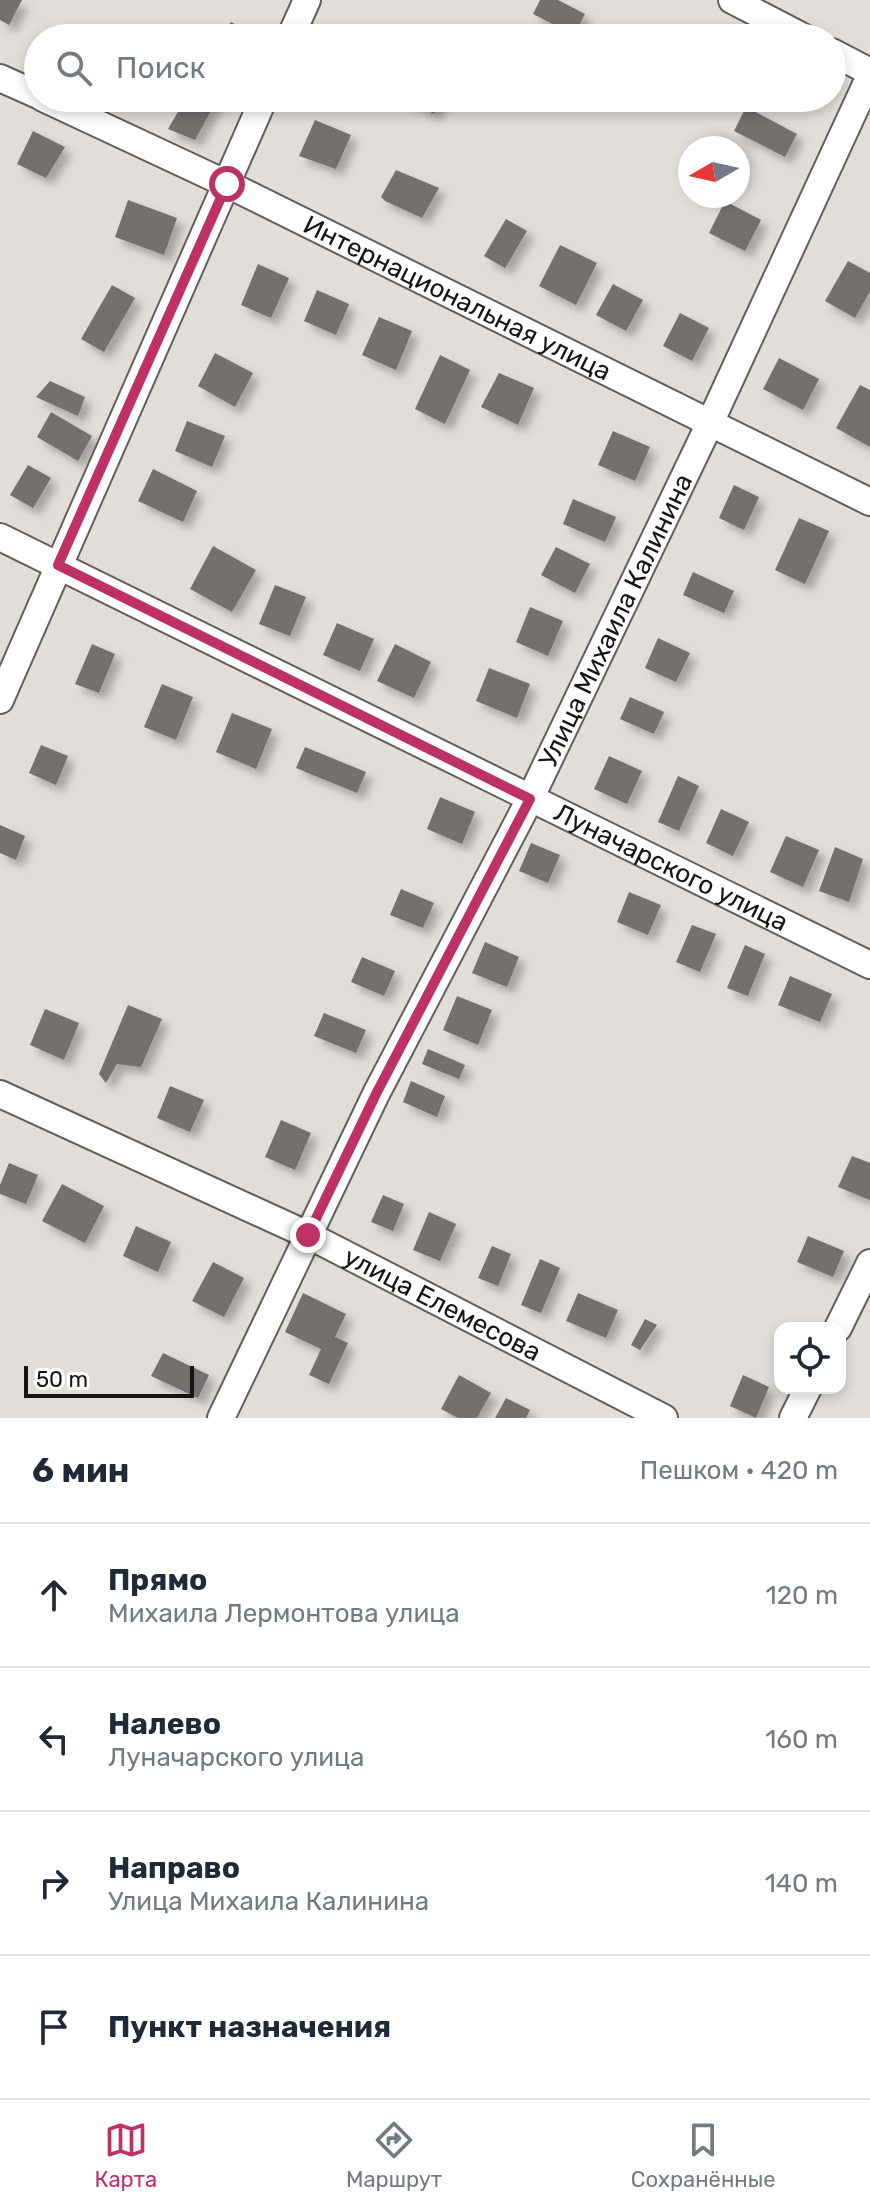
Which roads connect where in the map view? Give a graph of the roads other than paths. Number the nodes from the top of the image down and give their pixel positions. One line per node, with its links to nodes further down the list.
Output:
1 (307, 0): 3 (street)
2 (732, 0): 4 (street)
3 (296, 24)
4 (778, 24)
5 (846, 60): 6 (street)
6 (870, 74): 12 (street, Улица Михаила Калинина)
7 (0, 78): 8 (street, Интернациональная улица)
8 (24, 89)
9 (73, 112): 11 (street, Интернациональная улица)
10 (258, 112): 11 (street)
11 (227, 184): 12 (street, Интернациональная улица); 15 (street)
12 (710, 423): 13 (street, Интернациональная улица); 17 (street, Улица Михаила Калинина)
13 (870, 502)
14 (0, 537): 15 (street, Луначарского улица)
15 (58, 565): 16 (street); 17 (street, Луначарского улица)
16 (0, 700)
17 (530, 799): 18 (street, Луначарского улица); 20 (street, Улица Михаила Калинина)
18 (870, 965)
19 (0, 1094): 20 (street, улица Елемесова)
20 (308, 1235): 24 (street, Улица Михаила Калинина); 25 (street, улица Елемесова)
21 (870, 1263): 22 (street)
22 (841, 1322)
23 (805, 1394): 26 (street)
24 (221, 1418)
25 (664, 1418)
26 (793, 1418)

